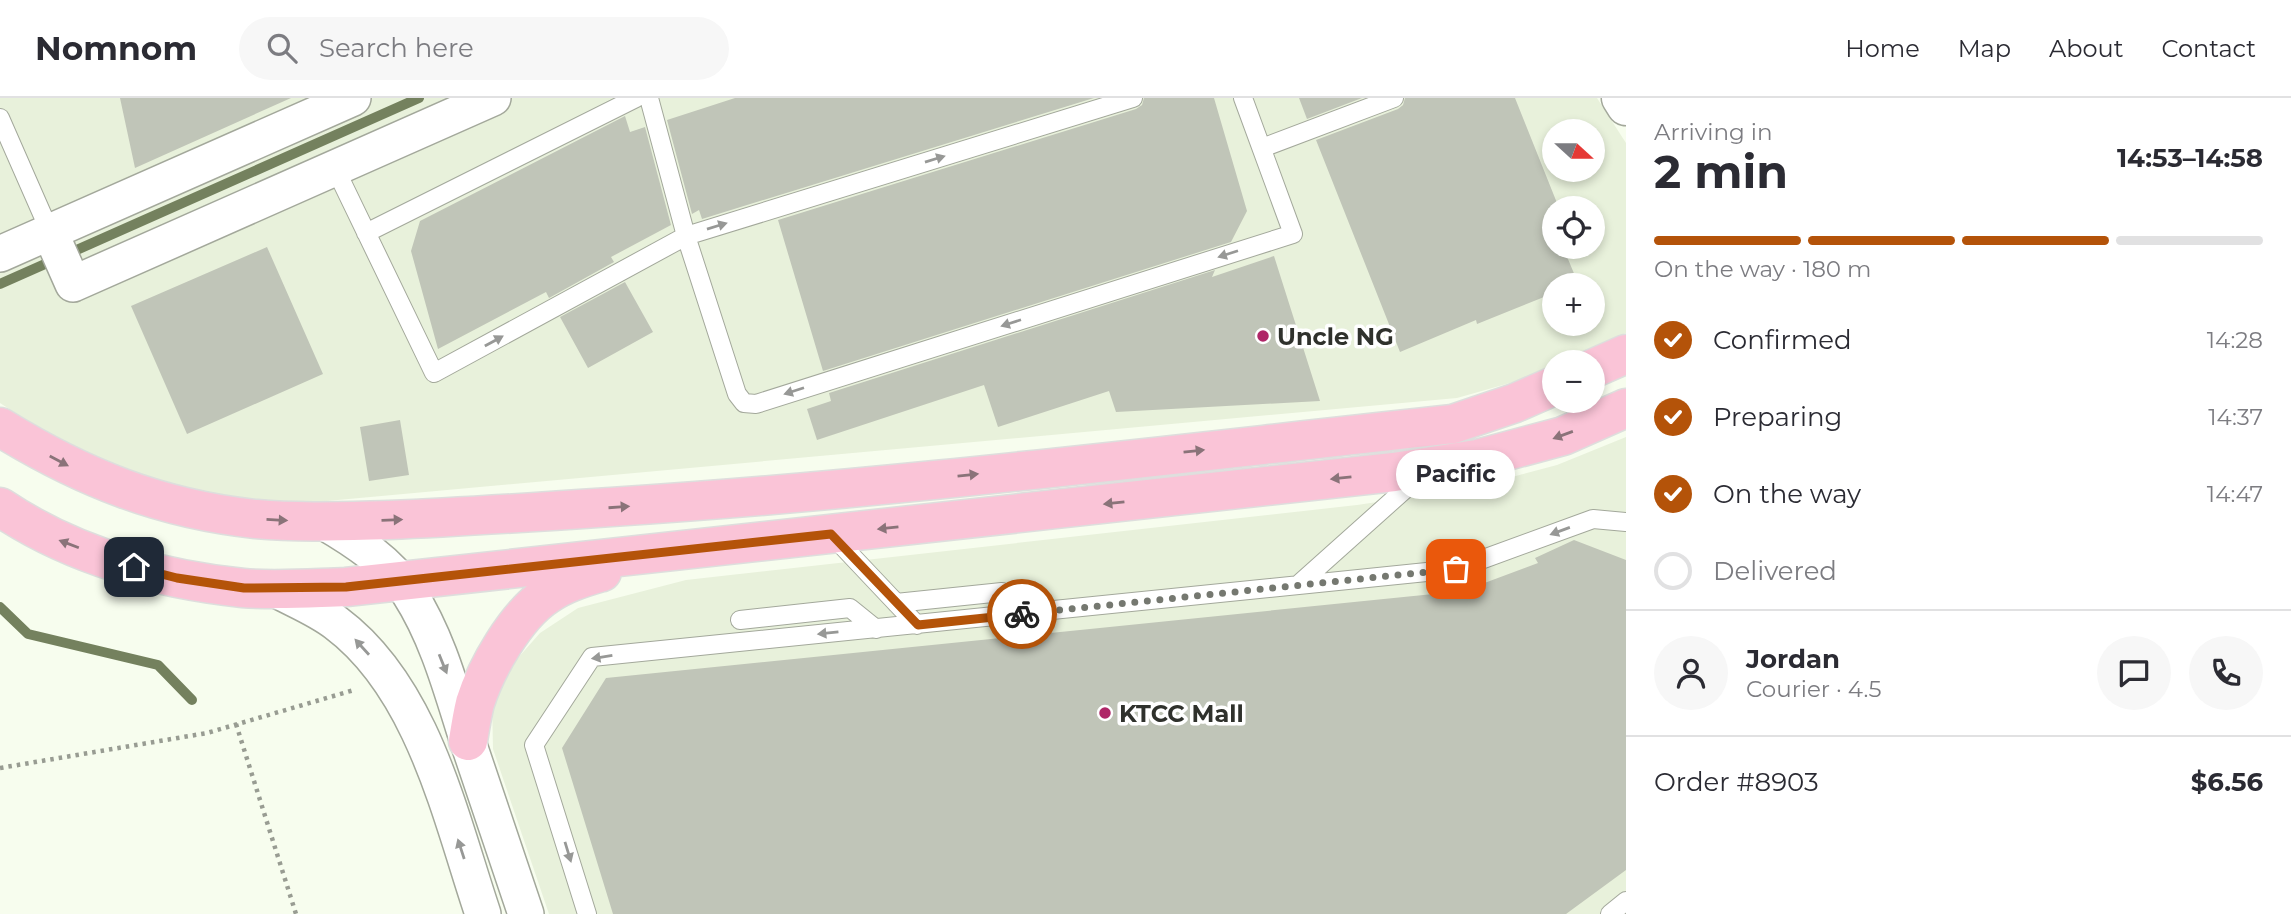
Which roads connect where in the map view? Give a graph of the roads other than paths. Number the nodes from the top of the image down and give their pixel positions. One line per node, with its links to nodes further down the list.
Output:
1 (353, 98): 13 (street)
2 (494, 98): 12 (street)
3 (636, 98): 14 (lane)
4 (649, 98): 15 (lane)
5 (1133, 98): 15 (lane, one-way to 5)
6 (1243, 98): 11 (lane)
7 (1394, 98): 11 (lane)
8 (1621, 98): 9 (street)
9 (1626, 106)
10 (0, 118): 13 (lane)
11 (1262, 148): 15 (lane, one-way to 15)
12 (335, 168): 13 (street); 14 (lane)
13 (50, 232): 16 (street)
14 (366, 233): 15 (lane, one-way to 15)
15 (686, 236)
16 (0, 254)
17 (1626, 354): 18 (main road)
18 (1605, 363)
19 (1542, 391): 24 (main road, one-way to 19)
20 (1626, 408): 22 (main road, one-way to 22)
21 (0, 427): 24 (main road, one-way to 24)
22 (1431, 466): 26 (main road, one-way to 26); 29 (lane)
23 (0, 507): 30 (main road, one-way to 23)
24 (324, 522): 28 (street)
25 (1626, 522): 29 (lane, one-way to 29)
26 (831, 534): 27 (main road); 32 (lane)
27 (664, 552): 28 (main road); 36 (main road)
28 (400, 582): 30 (main road); 36 (street, one-way to 36)
29 (1298, 586): 34 (lane)
30 (275, 589): 38 (street, one-way to 30)
31 (1002, 592): 32 (lane)
32 (896, 603): 34 (lane)
33 (740, 620): 35 (lane)
34 (918, 625): 35 (lane)
35 (876, 629): 40 (lane, one-way to 40)
36 (468, 741): 39 (street)
37 (1626, 901): 41 (lane)
38 (483, 914)
39 (526, 914)
40 (587, 914)
41 (1609, 914)

